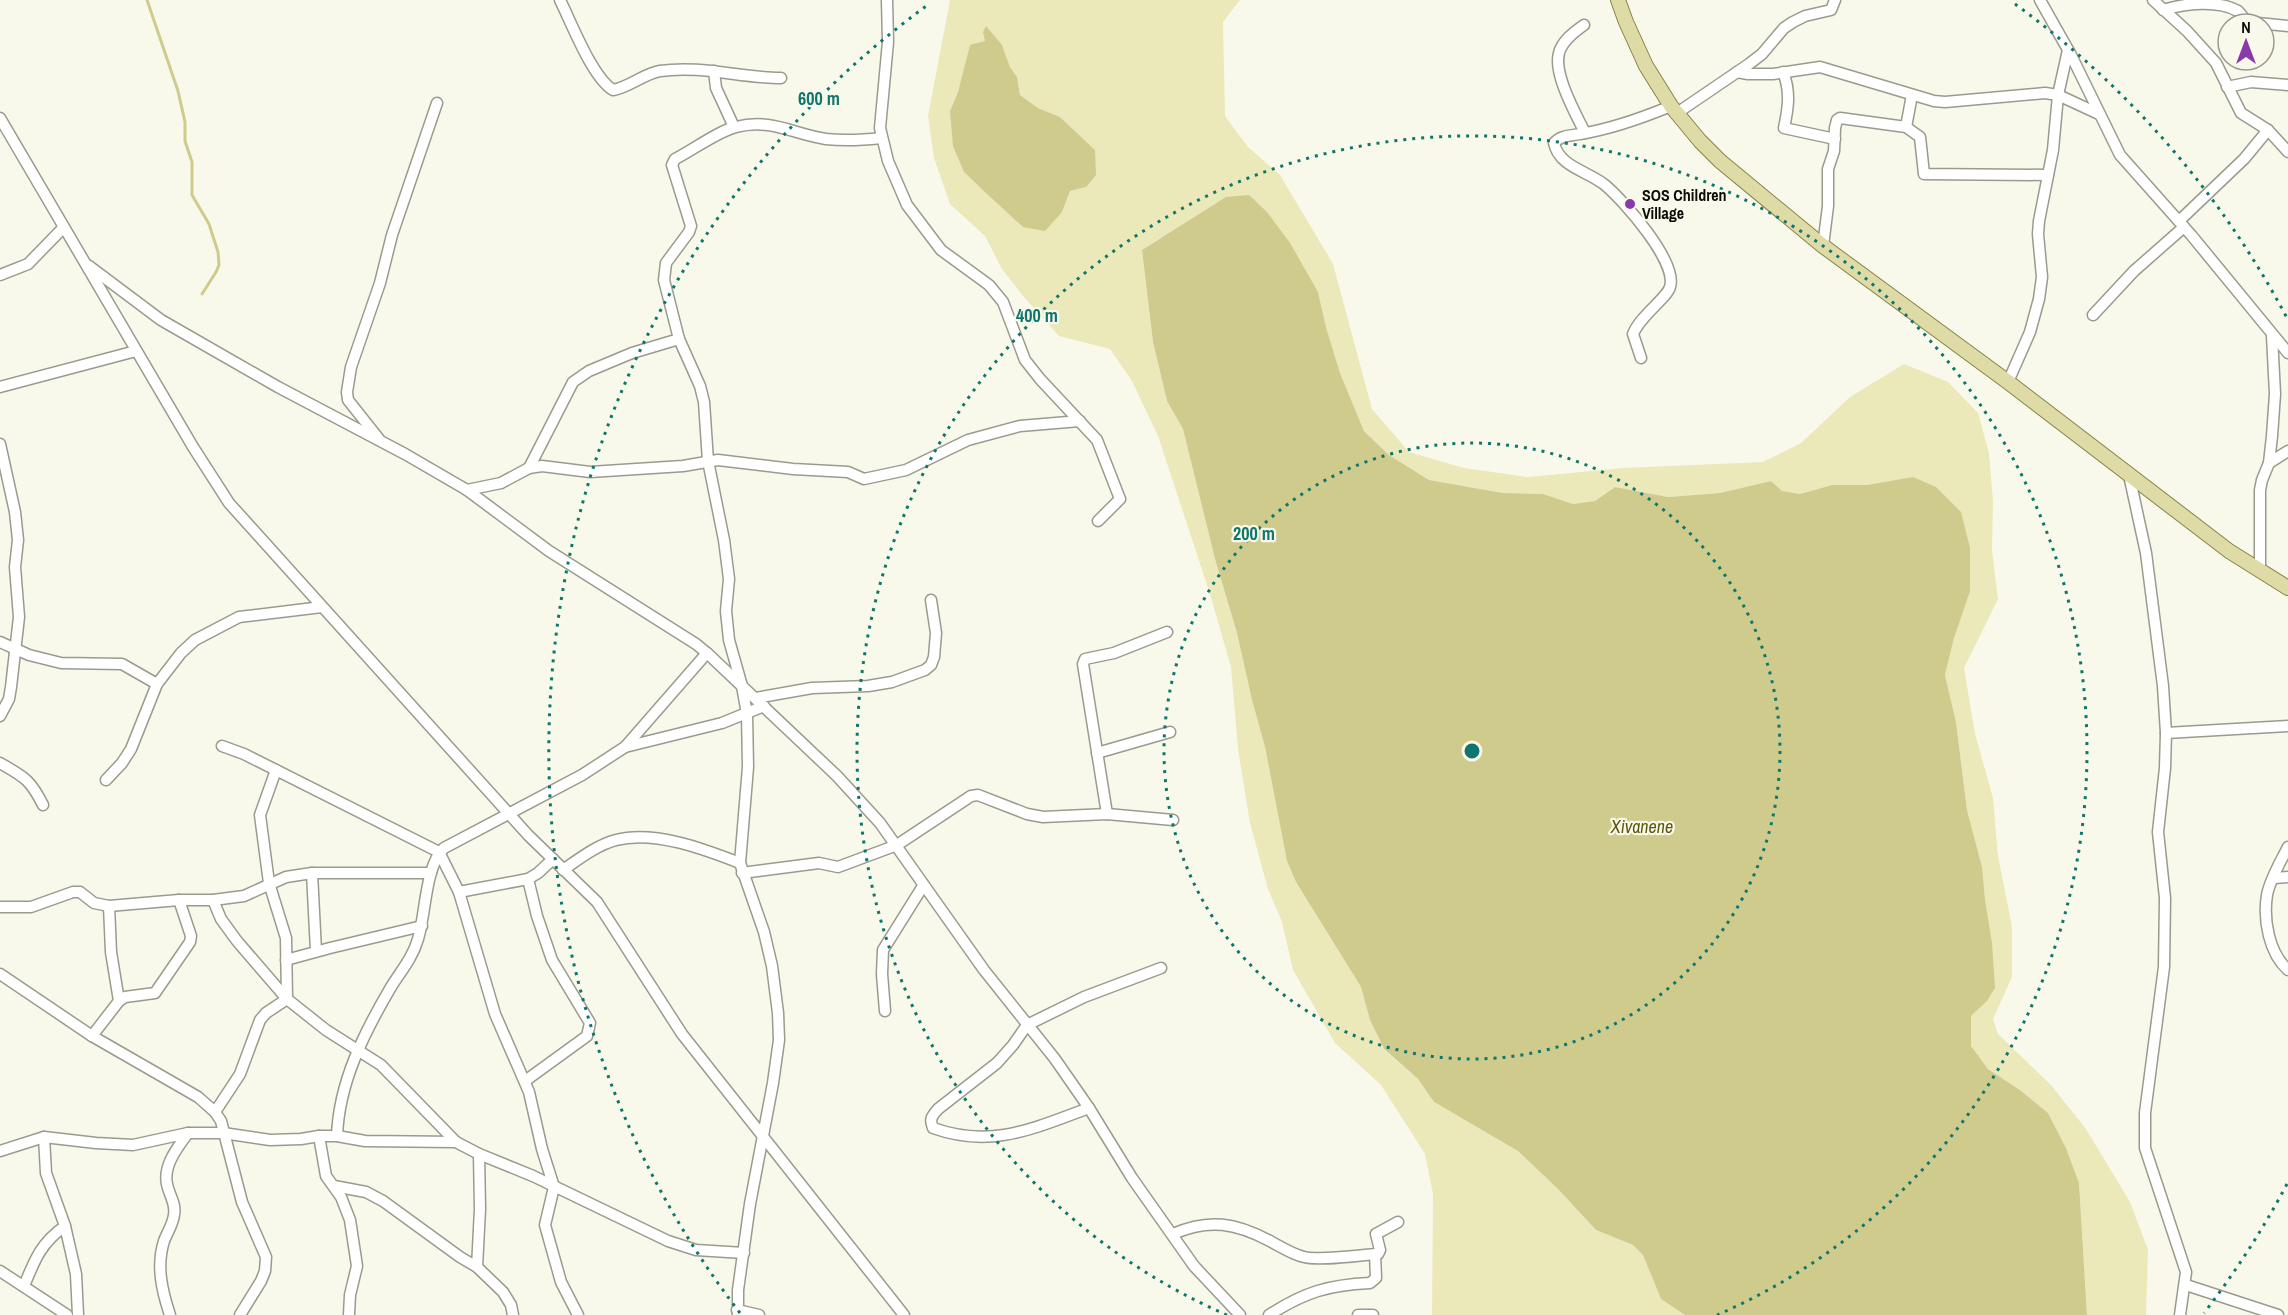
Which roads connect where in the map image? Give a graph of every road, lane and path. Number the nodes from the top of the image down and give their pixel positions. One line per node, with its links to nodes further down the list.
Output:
1 (560, 0): 12 (street)
2 (887, 0): 28 (street)
3 (1618, 0): 21 (main road)
4 (1835, 0): 13 (street)
5 (2040, 0): 11 (street)
6 (2153, 0): 8 (street)
7 (2237, 5): 8 (street); 10 (street)
8 (2163, 10): 17 (street)
9 (1584, 25): 27 (street)
10 (2288, 26)
11 (2068, 50): 19 (street); 22 (street)
12 (714, 71): 15 (street); 24 (street)
13 (1737, 72): 14 (street); 21 (street)
14 (1783, 72): 18 (street); 29 (street)
15 (781, 78)
16 (2288, 86): 17 (street)
17 (2227, 87): 26 (street)
18 (1912, 94): 19 (street); 25 (street)
19 (2058, 95): 22 (street); 31 (street)
20 (437, 103): 46 (street)
21 (1674, 109): 27 (street); 34 (main road)
22 (2099, 114): 32 (street)
23 (0, 118): 33 (street)
24 (734, 127): 28 (street); 39 (street)
25 (1906, 128): 29 (street); 31 (street)
26 (2268, 130): 30 (street); 32 (street)
27 (1585, 133): 42 (street)
28 (881, 138): 45 (street)
29 (1835, 139): 34 (street)
30 (2286, 148)
31 (2048, 175): 43 (street)
32 (2182, 224): 37 (street); 38 (street)
33 (63, 228): 35 (street); 36 (street)
34 (1823, 246): 43 (main road)
35 (88, 266): 41 (street); 46 (street)
36 (0, 275)
37 (2093, 315)
38 (2272, 336): 40 (street); 50 (street)
39 (678, 339): 49 (street); 51 (street)
40 (2286, 348)
41 (136, 351): 44 (street); 58 (street)
42 (1641, 358)
43 (2008, 382): 52 (main road)
44 (0, 387)
45 (1080, 421): 49 (street); 54 (street)
46 (381, 441): 53 (street)
47 (0, 444): 61 (street)
48 (2288, 451): 50 (street)
49 (708, 461): 51 (street); 64 (street)
50 (2269, 463): 55 (street)
51 (529, 468): 53 (street)
52 (2129, 475): 55 (main road); 70 (street)
53 (467, 490): 62 (street)
54 (1098, 521)
55 (2260, 572): 56 (main road)
56 (2288, 588)
57 (932, 600): 65 (street)
58 (322, 607): 63 (street); 78 (street)
59 (1167, 632): 73 (street)
60 (0, 642): 61 (street)
61 (16, 650): 63 (street); 67 (street)
62 (707, 653): 64 (street); 72 (street)
63 (157, 684): 76 (street)
64 (742, 686): 65 (street); 66 (street)
65 (760, 702): 66 (street); 81 (street)
66 (747, 714): 72 (street); 85 (street)
67 (0, 716)
68 (2288, 726): 70 (street)
69 (1170, 732): 73 (street)
70 (2166, 733): 132 (street)
71 (222, 746): 75 (street)
72 (625, 747): 78 (street)
73 (1097, 753): 79 (street)
74 (0, 763): 77 (street)
75 (276, 770): 83 (street); 92 (street)
76 (106, 780)
77 (43, 805)
78 (509, 814): 83 (street); 84 (street)
79 (1107, 814): 80 (street); 81 (street)
80 (1173, 820)
81 (897, 845): 85 (street); 93 (street)
82 (2288, 847): 90 (street)
83 (439, 852): 88 (street); 94 (street)
84 (553, 859): 86 (street); 91 (street)
85 (741, 868): 86 (street); 119 (street)
86 (563, 870): 119 (street)
87 (312, 873): 88 (street); 92 (street); 100 (street)
88 (431, 873): 99 (street)
89 (2288, 877): 90 (street)
90 (2274, 878): 103 (street)
91 (528, 879): 94 (street); 111 (street)
92 (269, 883): 96 (street); 101 (street)
93 (923, 886): 107 (street); 108 (street)
94 (459, 892): 111 (street)
95 (179, 900): 96 (street); 97 (street); 106 (street)
96 (213, 900): 105 (street)
97 (109, 906): 98 (street); 106 (street)
98 (0, 907)
99 (422, 926): 100 (street); 110 (street)
100 (316, 951): 101 (street)
101 (286, 960): 105 (street)
102 (1161, 968): 108 (street)
103 (2288, 970)
104 (0, 974): 109 (street)
105 (287, 999): 110 (street); 113 (street)
106 (119, 1001): 109 (street)
107 (885, 1011)
108 (1027, 1025): 112 (street); 112 (street)
109 (92, 1036): 113 (street)
110 (359, 1050): 117 (street); 120 (street)
111 (525, 1081): 124 (street)
112 (1089, 1108): 127 (street)
113 (215, 1112): 115 (street)
114 (188, 1133): 115 (street); 118 (street); 138 (street)
115 (223, 1133): 116 (street); 139 (street)
116 (319, 1136): 117 (street); 123 (street)
117 (338, 1136): 120 (street)
118 (44, 1137): 121 (street); 126 (street)
119 (764, 1137): 128 (street); 143 (street)
120 (456, 1142): 122 (street)
121 (0, 1151)
122 (479, 1154): 124 (street); 130 (street)
123 (334, 1186): 130 (street); 140 (street)
124 (554, 1187): 128 (street); 141 (street)
125 (1398, 1222): 129 (street)
126 (65, 1226): 133 (street); 137 (street)
127 (1173, 1234): 129 (street); 144 (street)
128 (744, 1253): 134 (street)
129 (1374, 1254): 145 (street)
130 (477, 1267): 135 (street)
131 (0, 1270): 133 (street)
132 (2186, 1285): 148 (street); 149 (street)
133 (24, 1286): 136 (street)
134 (737, 1313): 142 (street)
135 (509, 1314)
136 (67, 1315)
137 (78, 1315)
138 (170, 1315)
139 (240, 1315)
140 (349, 1315)
141 (578, 1315)
142 (759, 1315)
143 (904, 1315)
144 (1240, 1315)
145 (1269, 1315)
146 (1358, 1315): 147 (street)
147 (1373, 1315)
148 (2180, 1315)
149 (2278, 1315)

